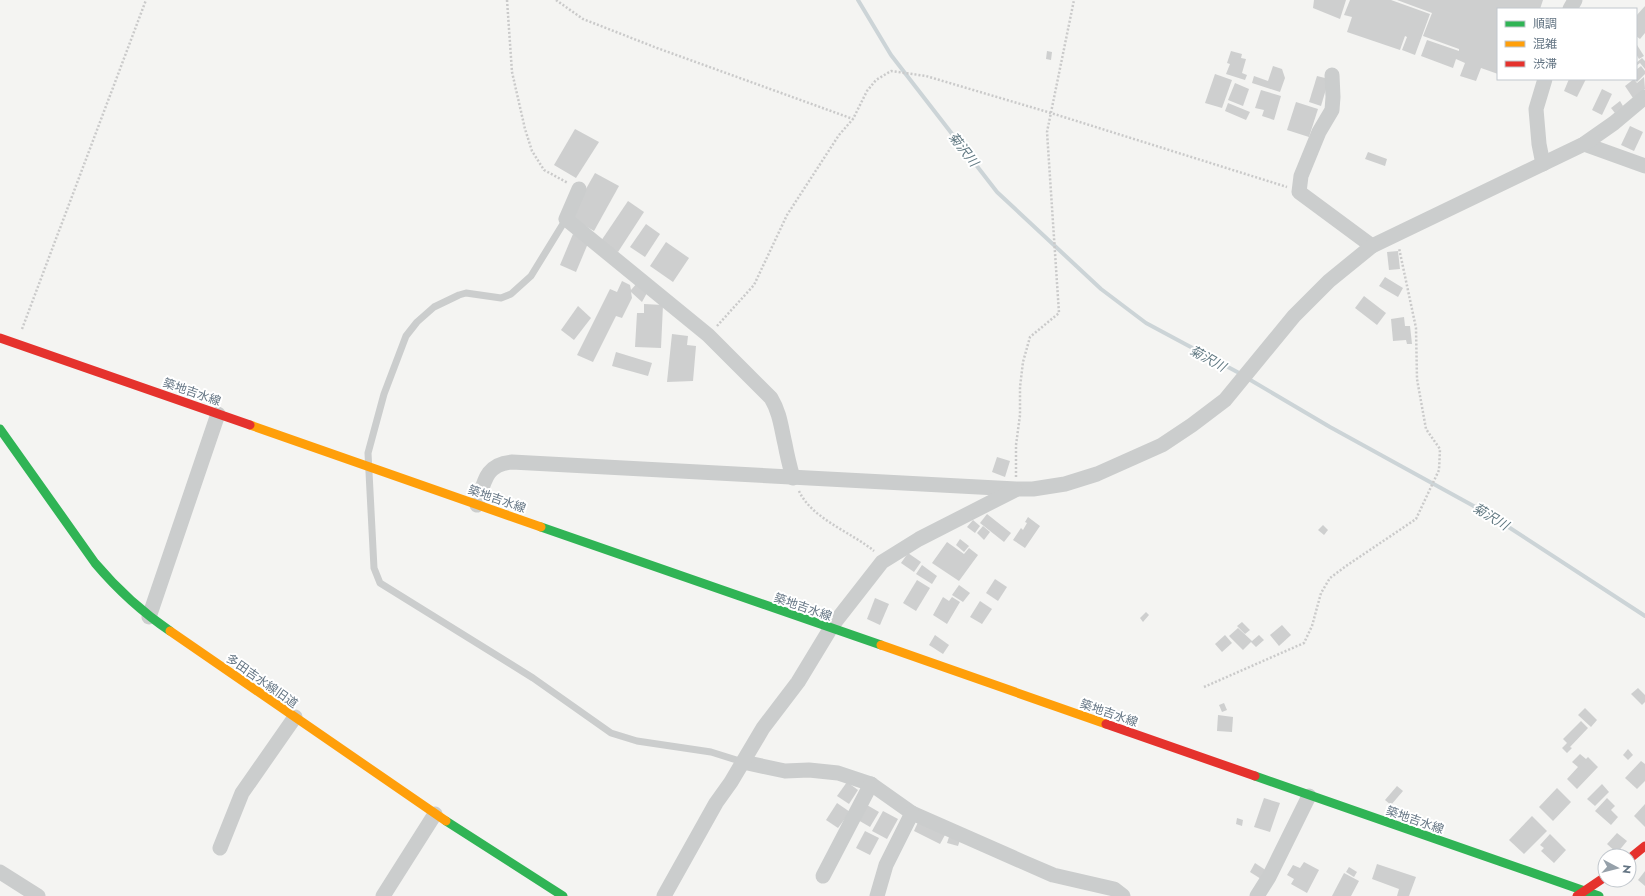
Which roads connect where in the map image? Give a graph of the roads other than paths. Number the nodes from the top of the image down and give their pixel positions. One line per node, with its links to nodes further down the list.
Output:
1 (1332, 75): 9 (street)
2 (1545, 80): 5 (street)
3 (1645, 97): 4 (street)
4 (1584, 144): 5 (street); 6 (street)
5 (1543, 164): 9 (street)
6 (1645, 166)
7 (579, 189): 8 (street)
8 (566, 219): 13 (lane); 14 (street)
9 (1372, 246): 15 (street)
10 (0, 338): 11 (main road, 築地吉水線)
11 (218, 414): 13 (main road, 築地吉水線); 17 (street)
12 (0, 429): 17 (main road, 多田吉水線旧道)
13 (368, 467): 16 (main road, 築地吉水線); 20 (lane)
14 (793, 478): 15 (street); 16 (street)
15 (1016, 489): 18 (street)
16 (477, 505): 18 (main road, 築地吉水線)
17 (149, 617): 19 (main road, 多田吉水線旧道)
18 (830, 629): 20 (street); 22 (main road, 築地吉水線)
19 (295, 718): 24 (main road, 多田吉水線旧道); 26 (street)
20 (743, 762): 21 (street); 35 (street)
21 (870, 784): 23 (street); 29 (street)
22 (1309, 796): 31 (main road, 築地吉水線); 38 (street)
23 (912, 813): 36 (street); 37 (street)
24 (435, 814): 33 (street); 34 (main road, 多田吉水線旧道)
25 (1645, 846): 27 (main road)
26 (220, 848)
27 (1637, 852)
28 (0, 872): 32 (street)
29 (823, 876)
30 (1597, 883): 31 (main road)
31 (1581, 894): 39 (main road, 築地吉水線)
32 (38, 896)
33 (383, 896)
34 (563, 896)
35 (664, 896)
36 (877, 896)
37 (1123, 896)
38 (1257, 896)
39 (1599, 896)

